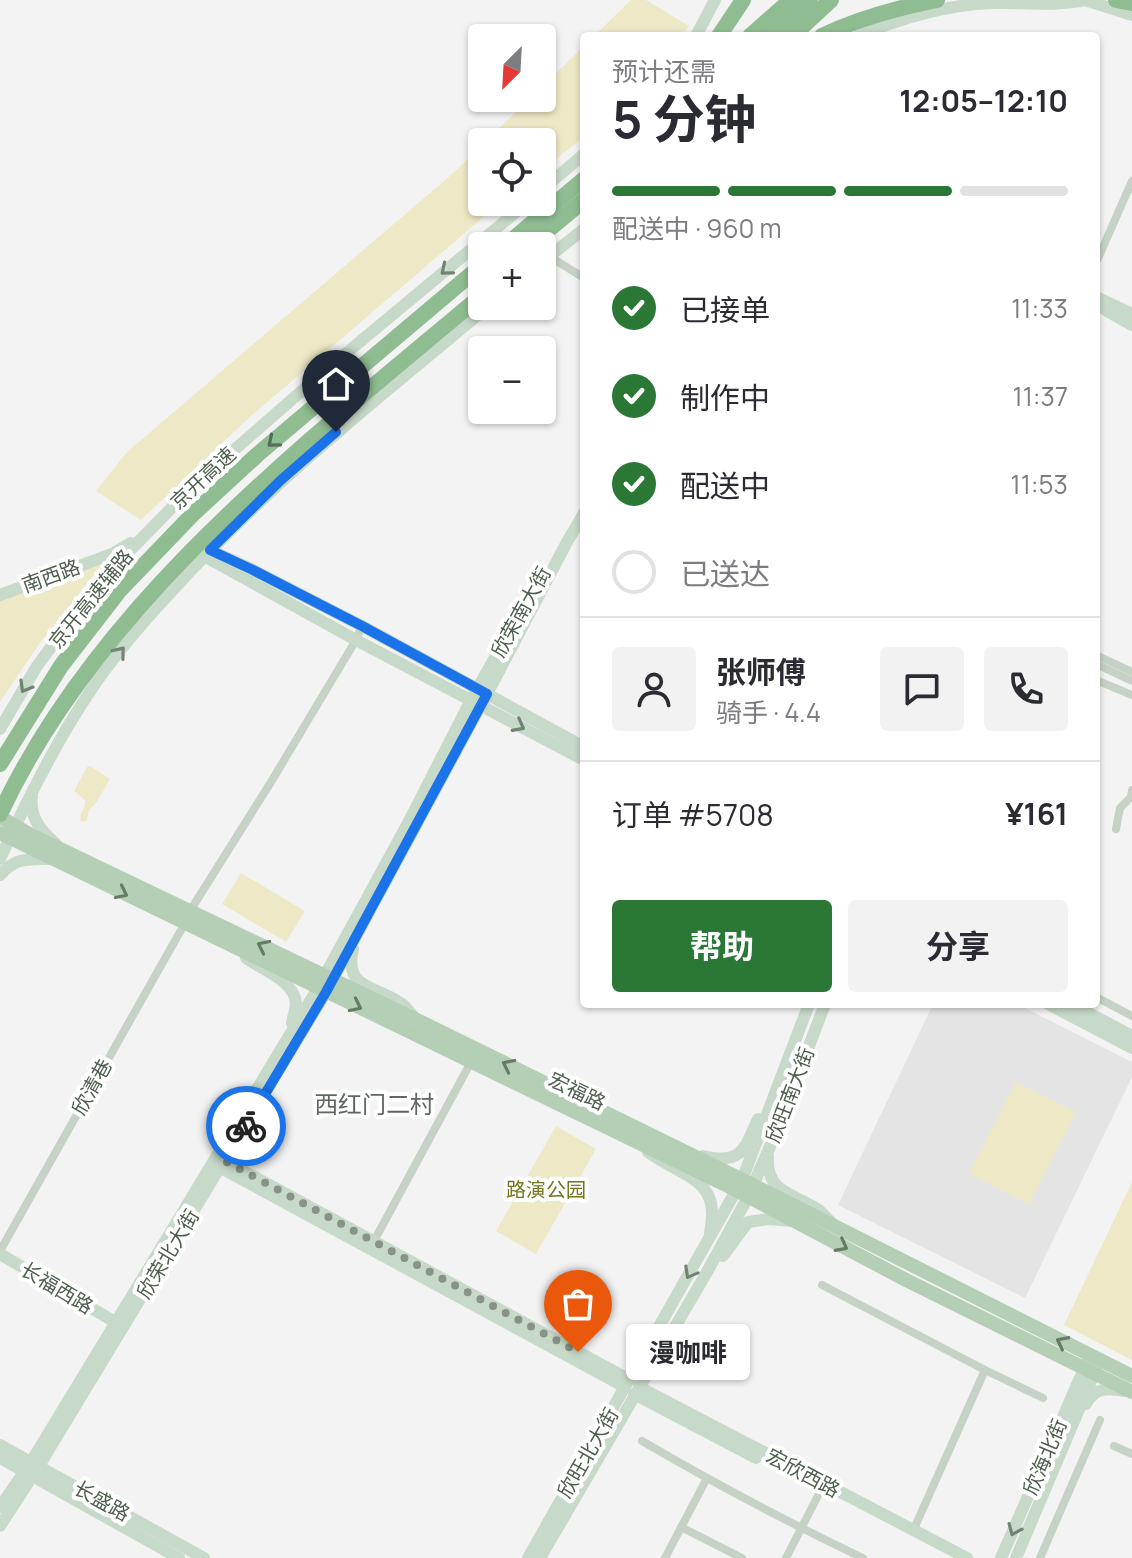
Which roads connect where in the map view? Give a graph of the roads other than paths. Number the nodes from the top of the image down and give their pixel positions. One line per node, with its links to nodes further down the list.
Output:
1 (715, 0): 11 (street)
2 (743, 0): 12 (highway)
3 (791, 0): 13 (highway)
4 (810, 0): 14 (highway)
5 (831, 0): 15 (highway)
6 (937, 0): 16 (highway)
7 (1085, 0): 10 (street); 17 (street)
8 (1116, 0): 9 (highway)
9 (1132, 3)
10 (1132, 15)
11 (698, 32)
12 (722, 32)
13 (755, 32)
14 (775, 32)
15 (796, 32)
16 (830, 32)
17 (868, 32)
18 (580, 157): 19 (street)
19 (556, 178)
20 (1132, 181): 30 (street)
21 (580, 182): 25 (highway)
22 (580, 203): 26 (highway)
23 (511, 216): 43 (street, 京开高速辅路, one-way to 43)
24 (580, 216): 28 (highway)
25 (522, 232)
26 (546, 232)
27 (580, 232): 29 (street)
28 (556, 242)
29 (556, 247)
30 (1100, 254)
31 (556, 262): 32 (street)
32 (580, 276)
33 (468, 277): 58 (highway, 京开高速, one-way to 58)
34 (468, 297): 60 (highway, 京开高速)
35 (1100, 302): 38 (street)
36 (1100, 304): 40 (street)
37 (468, 307): 60 (highway)
38 (1132, 314)
39 (472, 320): 44 (street)
40 (1132, 325)
41 (580, 509): 54 (street, 欣荣南大街)
42 (580, 520): 54 (street, 欣荣南大街)
43 (145, 535): 45 (street, 南西路); 55 (street, 京开高速辅路, one-way to 55)
44 (207, 553): 46 (street); 47 (street); 59 (street, one-way to 44)
45 (0, 595)
46 (362, 626): 47 (street, 欣清巷); 54 (street)
47 (356, 640): 54 (street); 68 (street, 欣清巷)
48 (1100, 657): 50 (street)
49 (1100, 666): 51 (street)
50 (1132, 672)
51 (1132, 681)
52 (1100, 682): 53 (street)
53 (1132, 695)
54 (479, 697): 56 (street); 57 (street, one-way to 57); 69 (street, 欣荣南大街); 71 (street, 欣荣南大街)
55 (0, 729)
56 (580, 745)
57 (580, 758)
58 (0, 764)
59 (34, 787): 64 (street); 65 (street)
60 (7, 788): 62 (highway)
61 (1132, 790): 63 (street)
62 (0, 816): 64 (main road, 宏福路)
63 (1116, 829)
64 (8, 833): 65 (main road, 宏福路); 66 (street)
65 (55, 853): 67 (street); 68 (main road, 宏福路)
66 (0, 859)
67 (0, 875)
68 (188, 917): 70 (main road, 宏福路); 71 (main road, 宏福路, one-way to 68); 93 (street, 欣清巷)
69 (356, 938): 71 (street, 欣荣南大街); 78 (street)
70 (224, 942): 71 (main road, 宏福路); 80 (street)
71 (325, 984): 78 (main road, 宏福路); 80 (street, 欣荣北大街); 82 (main road, 宏福路, one-way to 82); 87 (street, 欣荣北大街)
72 (1100, 999): 77 (street)
73 (808, 1008): 83 (street, 欣旺南大街)
74 (823, 1008): 84 (street, 欣旺南大街)
75 (1056, 1008): 81 (street)
76 (1080, 1008): 79 (street)
77 (1132, 1016)
78 (415, 1019): 86 (main road, 宏福路, one-way to 78)
79 (1132, 1036)
80 (288, 1037): 87 (street, 欣荣北大街)
81 (1132, 1048)
82 (471, 1062): 85 (main road, 宏福路); 92 (street)
83 (776, 1094): 86 (street); 88 (street, 欣旺南大街)
84 (775, 1135): 88 (street, 欣旺南大街); 90 (street)
85 (629, 1139): 88 (main road, 宏福路); 91 (street)
86 (679, 1149): 88 (main road, 宏福路)
87 (220, 1163): 92 (street); 96 (street, 欣荣北大街); 100 (street); 111 (street, 欣荣北大街)
88 (745, 1188): 89 (main road, 宏福路); 90 (main road, 宏福路); 91 (street, 欣旺北大街); 94 (street, 欣旺北大街)
89 (794, 1221): 94 (street); 97 (main road, 宏福路, one-way to 97)
90 (836, 1227): 98 (main road, 宏福路, one-way to 90)
91 (709, 1240): 100 (street, 欣旺北大街, one-way to 100)
92 (374, 1241): 100 (street)
93 (0, 1253): 96 (street, 长福西路)
94 (707, 1272): 100 (street, 欣旺北大街)
95 (822, 1285): 99 (street)
96 (115, 1322): 111 (street, 欣荣北大街)
97 (1013, 1333): 98 (main road, 宏福路); 103 (street)
98 (1092, 1364): 101 (main road, 宏福路); 103 (street, 欣海北街); 108 (street, 欣海北街)
99 (985, 1370): 102 (street); 118 (street)
100 (632, 1387): 113 (street, 宏欣西路); 121 (street, 欣旺北大街); 122 (street, 欣旺北大街)
101 (1132, 1387): 108 (street)
102 (1043, 1398)
103 (1069, 1403): 129 (street, 欣海北街, one-way to 129)
104 (1100, 1420): 131 (street)
105 (642, 1441): 112 (street)
106 (0, 1445): 111 (street, 长盛路)
107 (1114, 1446): 109 (street)
108 (1060, 1452): 130 (street, 欣海北街)
109 (1132, 1454)
110 (0, 1458): 111 (street, 长盛路)
111 (32, 1469): 114 (street, 欣荣北大街); 115 (street, 欣荣北大街); 119 (street, 长盛路); 120 (street, 长盛路)
112 (707, 1478): 116 (street); 117 (street)
113 (822, 1488): 117 (street); 118 (street, 宏欣西路); 127 (street, 宏欣西路)
114 (0, 1507)
115 (0, 1526)
116 (681, 1527): 123 (street); 124 (street)
117 (800, 1529): 125 (street); 126 (street)
118 (913, 1531): 128 (street, 宏欣西路)
119 (179, 1558)
120 (204, 1558)
121 (528, 1558)
122 (540, 1558)
123 (665, 1558)
124 (742, 1558)
125 (786, 1558)
126 (863, 1558)
127 (948, 1558)
128 (967, 1558)
129 (1001, 1558)
130 (1016, 1558)
131 (1040, 1558)

